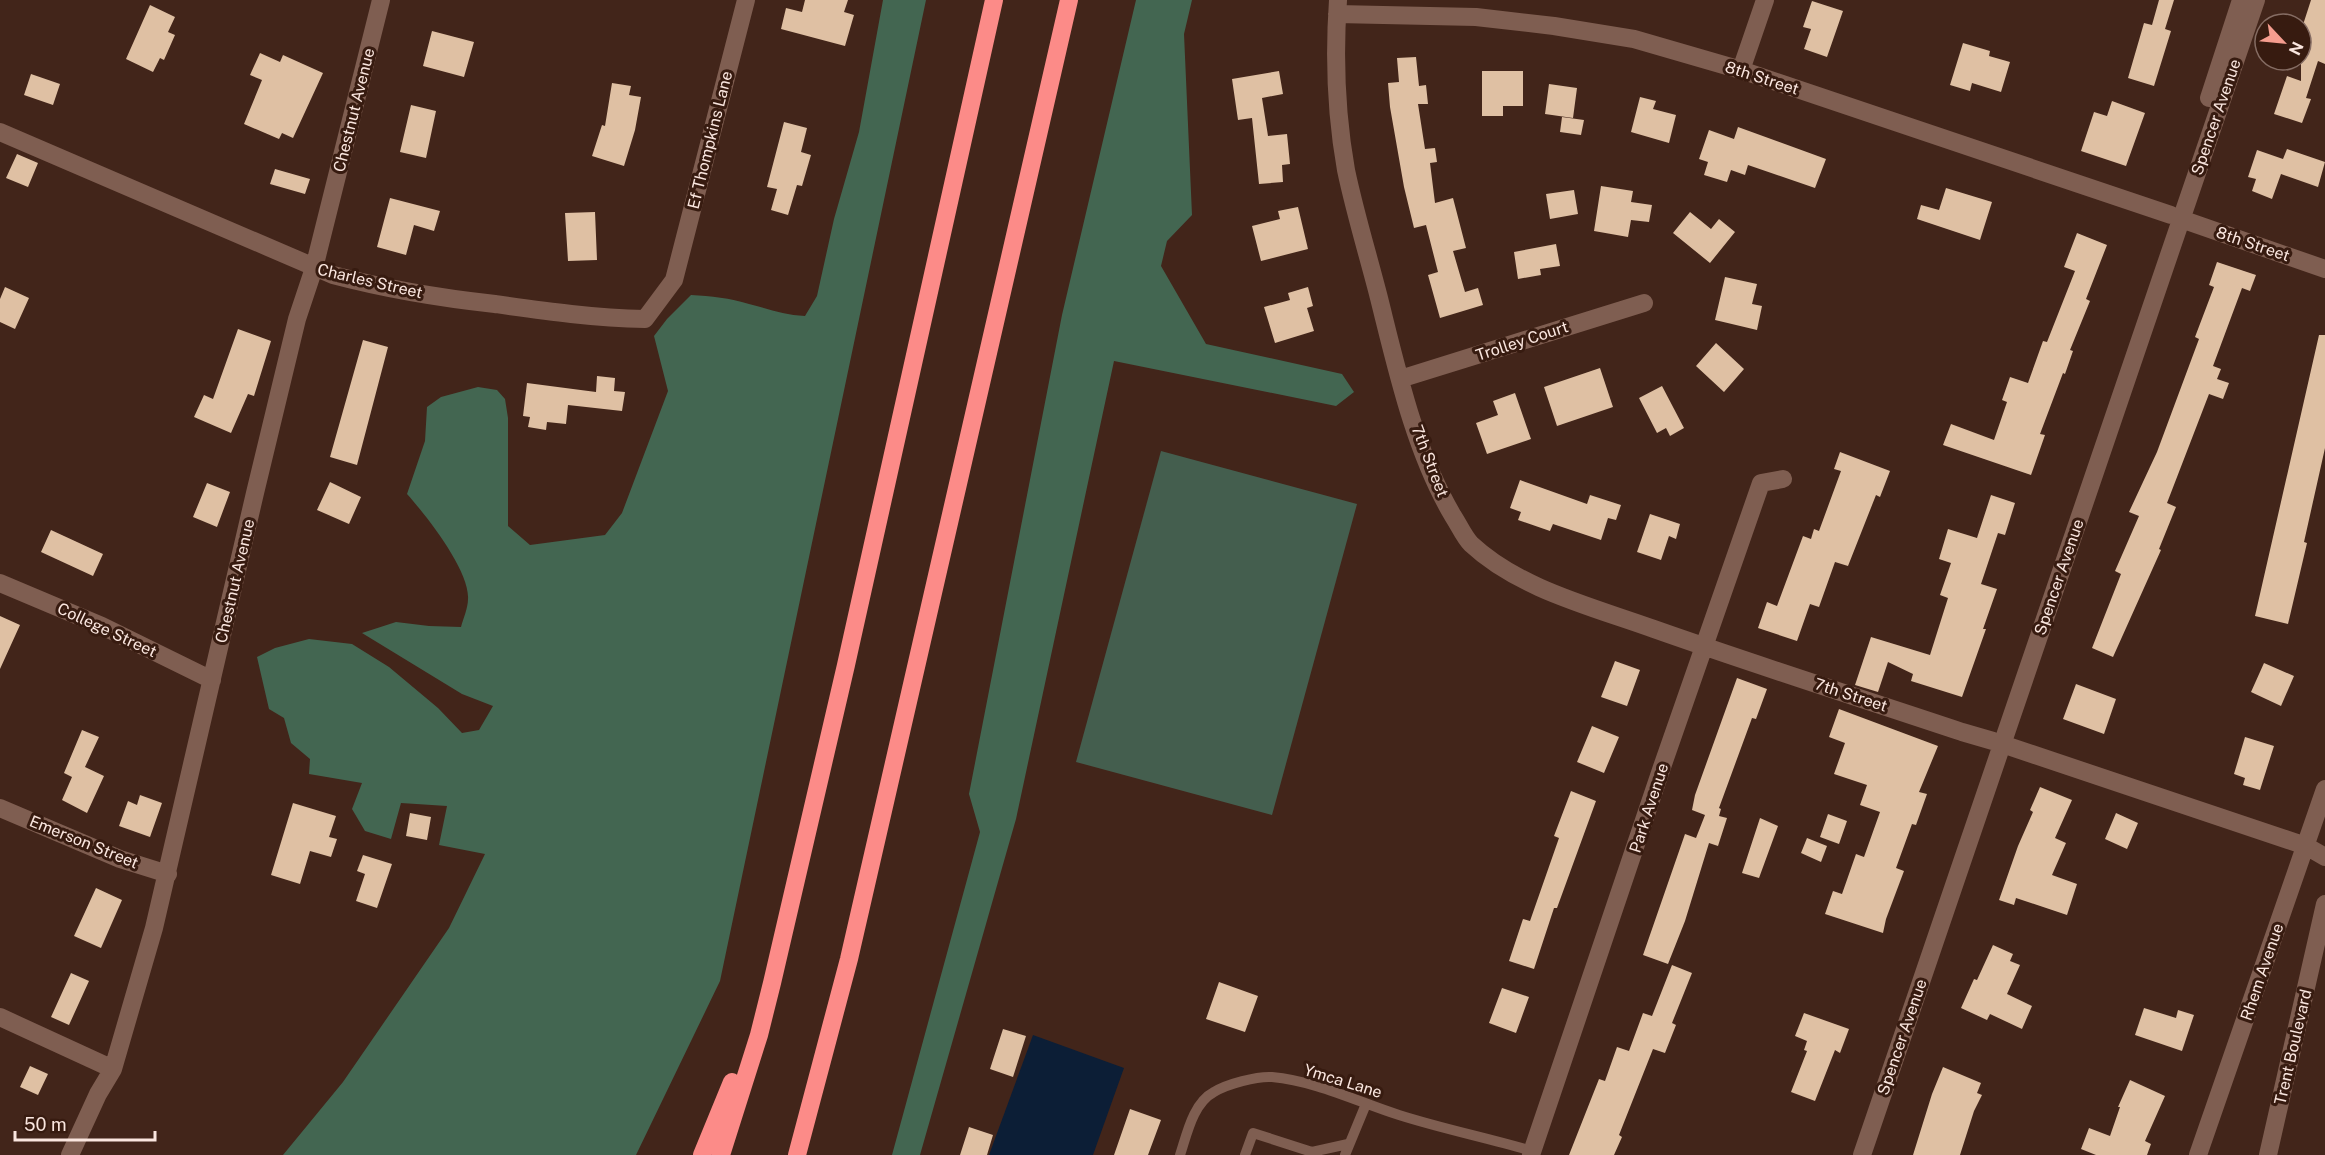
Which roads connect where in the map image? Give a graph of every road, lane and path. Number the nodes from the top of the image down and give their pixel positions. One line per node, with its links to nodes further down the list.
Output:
1 (381, 0): 12 (street, Chestnut Avenue)
2 (746, 0): 14 (street, Ef Thompkins Lane)
3 (994, 0): 28 (highway)
4 (1069, 0): 37 (highway)
5 (1765, 0): 9 (street)
6 (2241, 0): 11 (street, Spencer Avenue)
7 (2256, 0): 11 (street, Spencer Avenue)
8 (1338, 7): 9 (street, 8th Street); 16 (street, 7th Street)
9 (1741, 70): 11 (street, 8th Street)
10 (0, 132): 12 (street, Charles Street)
11 (2176, 217): 13 (street, 8th Street); 21 (street, Spencer Avenue)
12 (314, 268): 14 (street, Charles Street); 20 (street, Chestnut Avenue)
13 (2325, 269)
14 (674, 280)
15 (1644, 303): 16 (street, Trolley Court)
16 (1400, 379): 19 (street, 7th Street)
17 (1784, 479): 19 (street, Park Avenue)
18 (0, 583): 20 (street, College Street)
19 (1704, 646): 21 (street, 7th Street); 33 (street, Park Avenue)
20 (212, 680): 26 (street, Chestnut Avenue)
21 (1998, 742): 24 (street, 7th Street); 40 (street, Spencer Avenue); 41 (street, Spencer Avenue)
22 (2325, 789): 24 (street, Rhem Avenue)
23 (0, 808): 26 (street, Emerson Street)
24 (2306, 846): 25 (street, 7th Street); 42 (street, Rhem Avenue)
25 (2325, 857)
26 (168, 874): 30 (street, Chestnut Avenue)
27 (2325, 904): 43 (street, Trent Boulevard)
28 (772, 983): 35 (highway); 36 (highway)
29 (0, 1017): 30 (street)
30 (113, 1069): 34 (street, Chestnut Avenue)
31 (1366, 1104): 32 (lane); 33 (lane, Ymca Lane); 38 (lane, Ymca Lane)
32 (1346, 1150): 39 (lane)
33 (1532, 1153)
34 (70, 1155)
35 (702, 1155)
36 (721, 1155)
37 (797, 1155)
38 (1180, 1155)
39 (1245, 1155)
40 (1850, 1155)
41 (1862, 1155)
42 (2198, 1155)
43 (2268, 1155)

